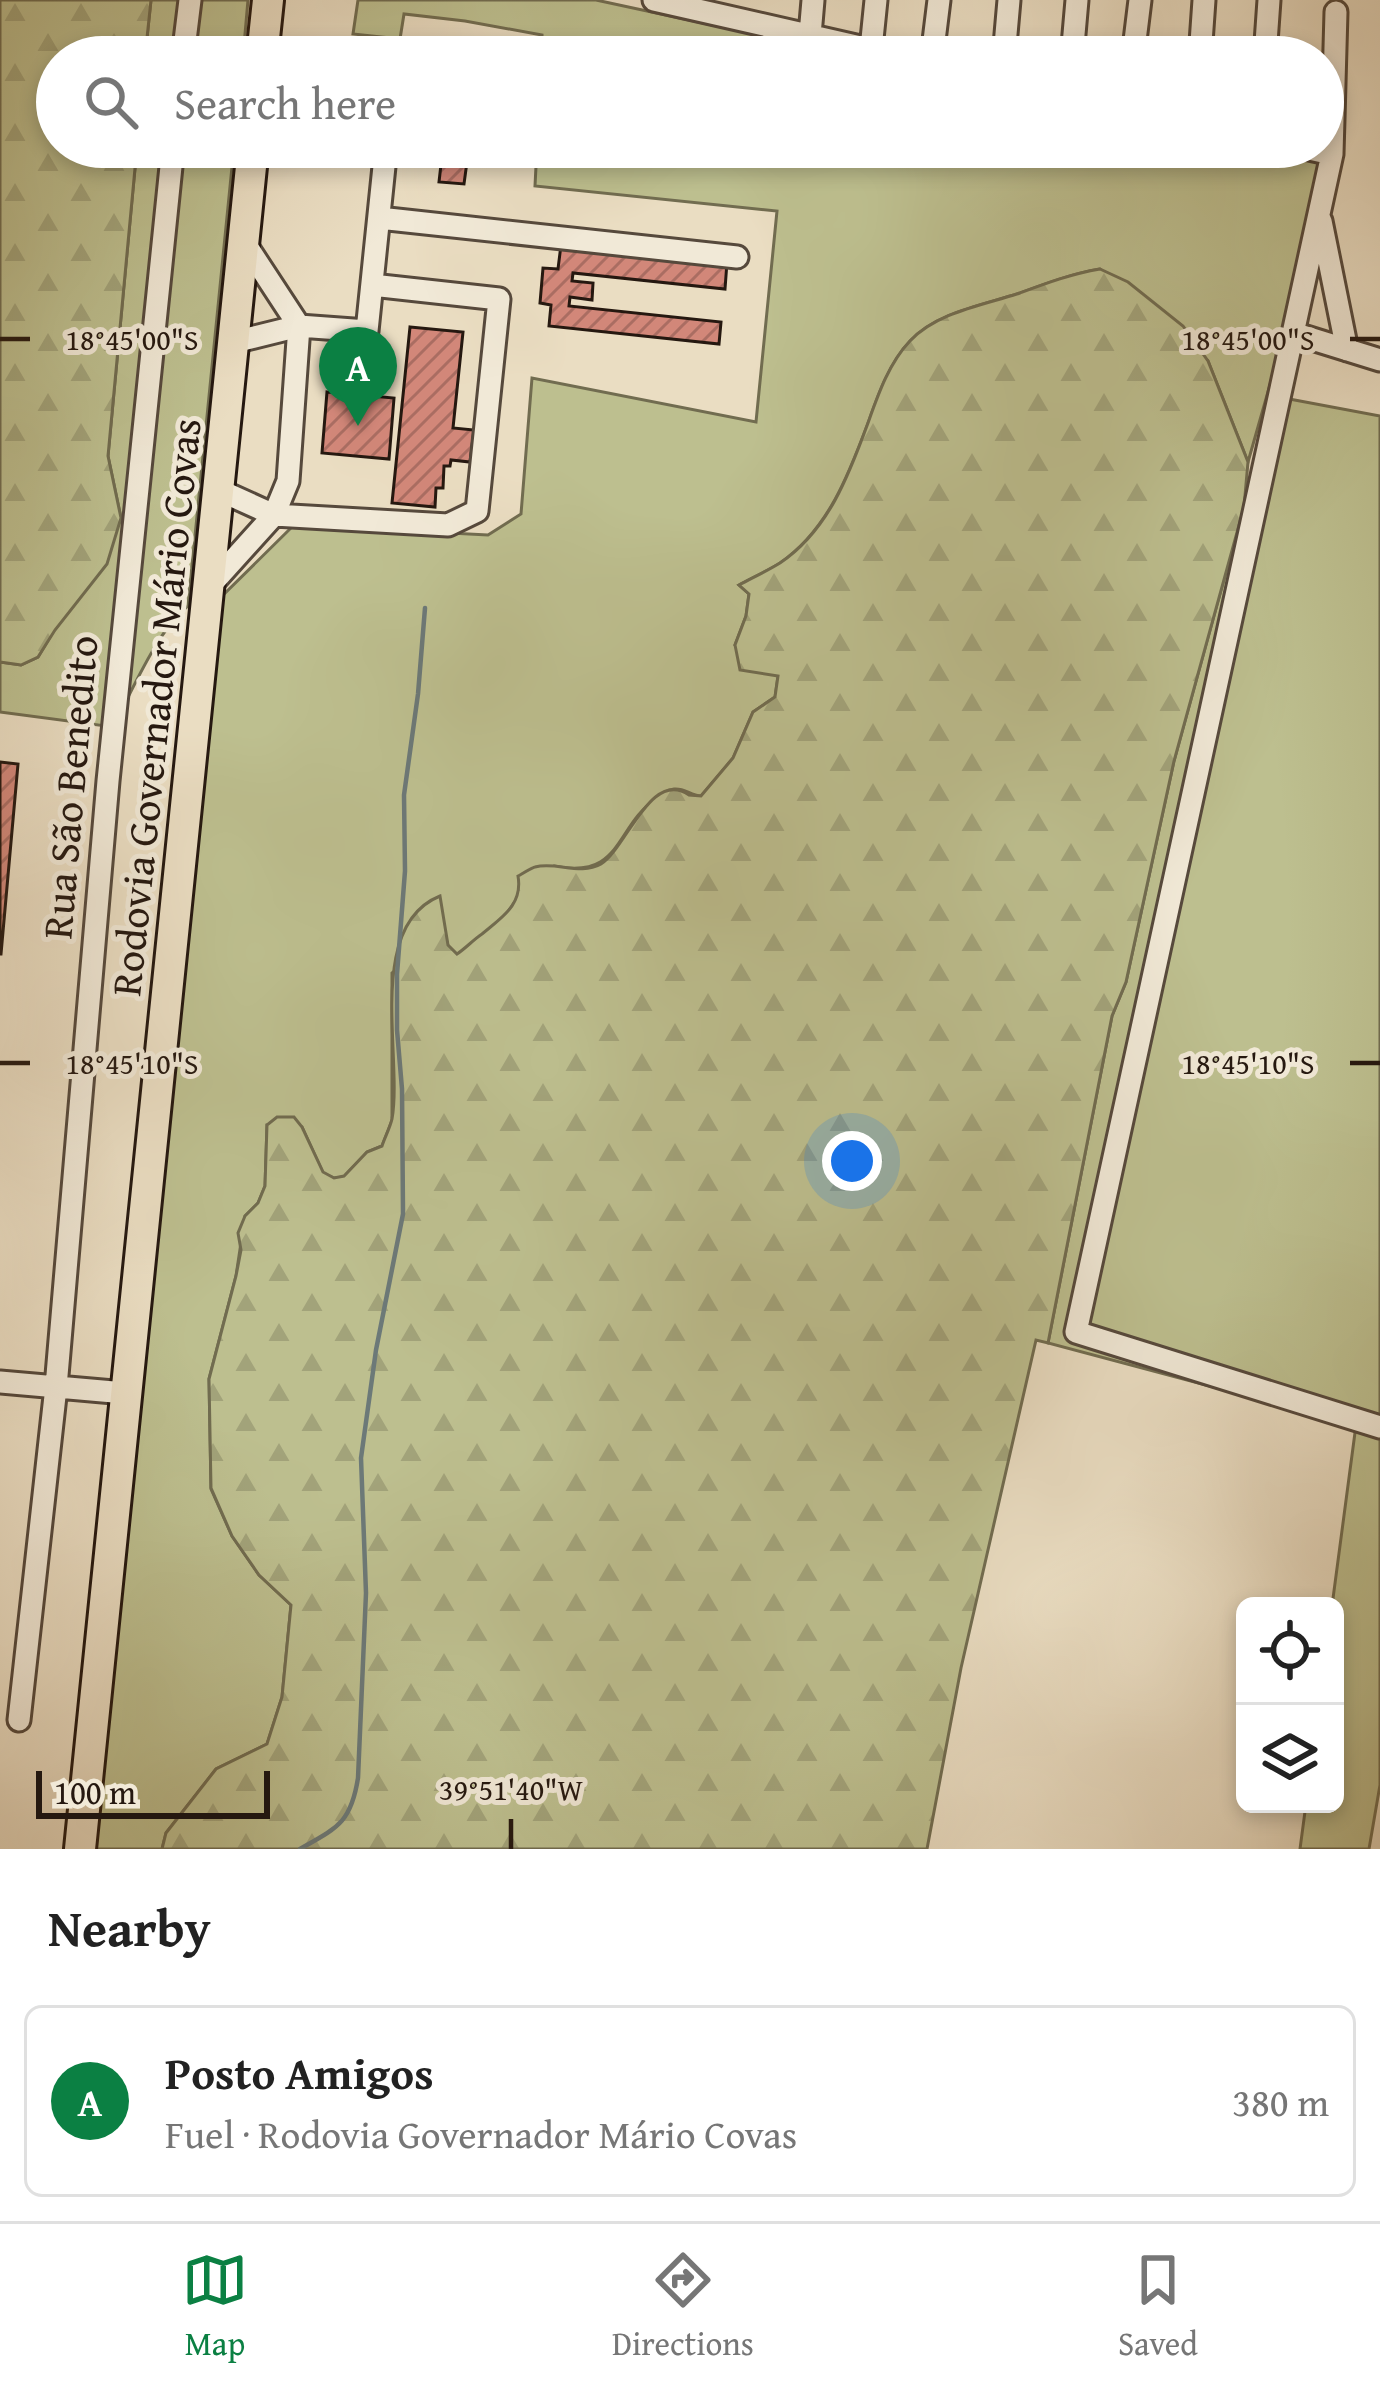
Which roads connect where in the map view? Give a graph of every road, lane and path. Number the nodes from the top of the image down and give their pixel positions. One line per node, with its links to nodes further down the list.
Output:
1 (190, 0): 15 (street)
2 (268, 0): 16 (highway)
3 (813, 0): 14 (street)
4 (876, 0): 18 (street)
5 (939, 0): 19 (street)
6 (1009, 0): 20 (street)
7 (1076, 0): 21 (street)
8 (1140, 0): 22 (street)
9 (1204, 0): 23 (street)
10 (1269, 0): 24 (street)
11 (660, 1): 12 (street)
12 (742, 10): 14 (street)
13 (1336, 12): 25 (street)
14 (810, 35): 17 (street)
15 (186, 36)
16 (264, 36)
17 (814, 36)
18 (872, 36)
19 (935, 36)
20 (1006, 36)
21 (1073, 36)
22 (1136, 36)
23 (1201, 36)
24 (1266, 36)
25 (1335, 36)
26 (171, 168): 44 (street, Rua São Benedito)
27 (251, 168): 32 (highway, Rodovia Governador Mário Covas)
28 (384, 168): 31 (street)
29 (1329, 168): 30 (street)
30 (1319, 213): 36 (street); 38 (street)
31 (379, 218): 33 (street); 34 (street)
32 (244, 242): 35 (street); 37 (highway, Rodovia Governador Mário Covas)
33 (737, 257)
34 (372, 284): 35 (street); 41 (street)
35 (298, 326): 37 (street); 41 (street)
36 (1293, 333): 38 (street); 46 (street)
37 (234, 342): 40 (highway, Rodovia Governador Mário Covas)
38 (1347, 350): 39 (street)
39 (1380, 360)
40 (219, 490): 41 (street); 42 (highway, Rodovia Governador Mário Covas)
41 (274, 514): 42 (street)
42 (208, 588): 45 (highway, Rodovia Governador Mário Covas)
43 (0, 1382): 44 (street)
44 (56, 1387): 45 (street); 47 (street, Rua São Benedito)
45 (125, 1393): 48 (highway, Rodovia Governador Mário Covas)
46 (1380, 1427)
47 (19, 1720)
48 (80, 1849)

